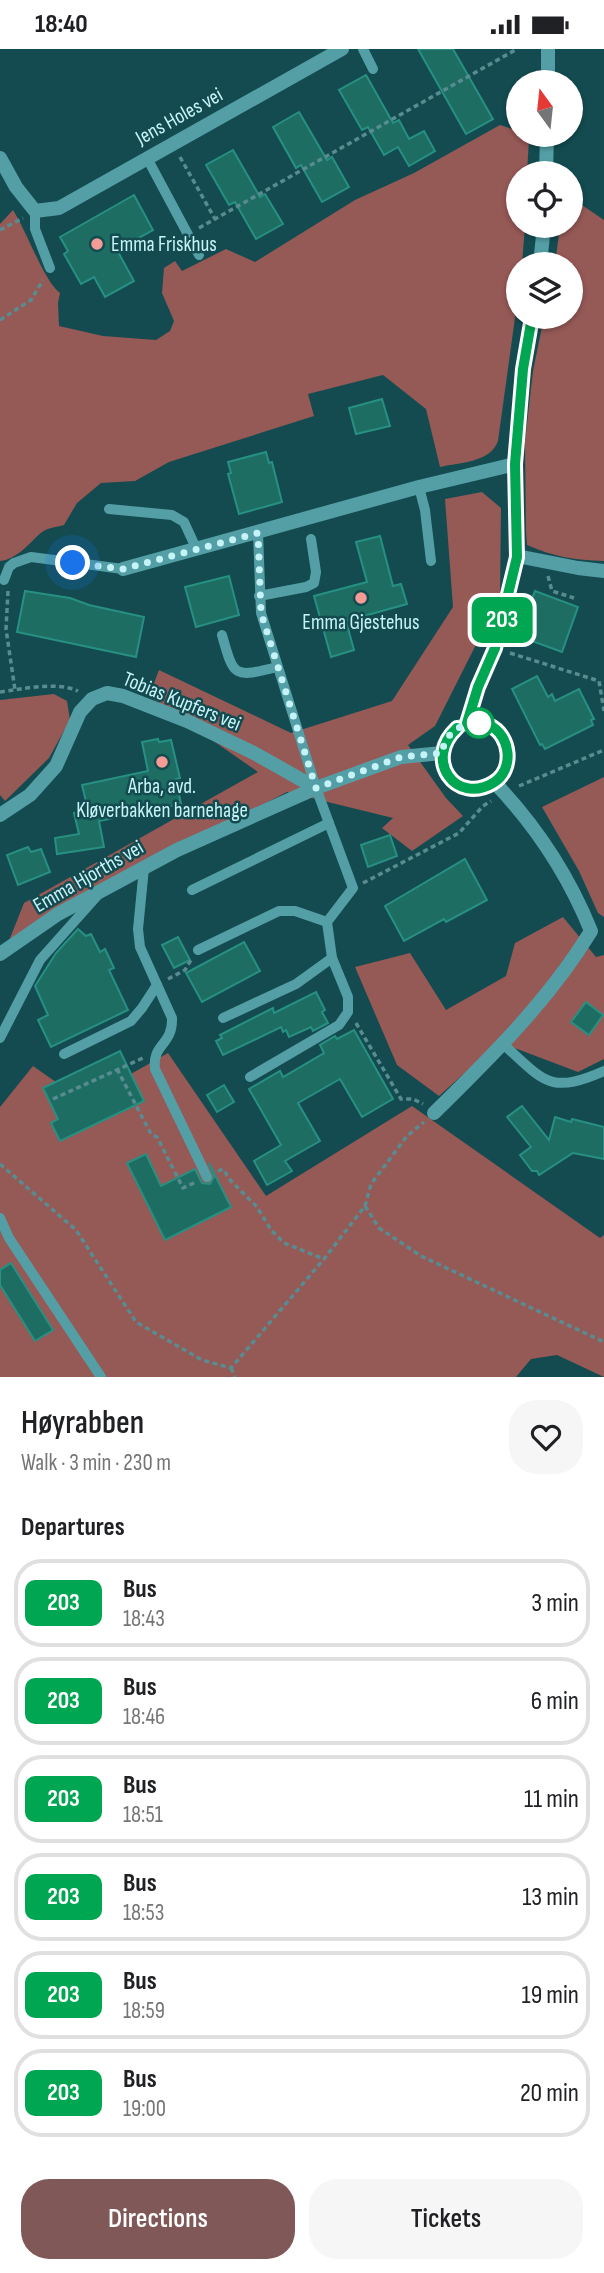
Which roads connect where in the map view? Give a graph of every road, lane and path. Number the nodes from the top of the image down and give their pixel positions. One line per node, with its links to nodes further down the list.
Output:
1 (342, 49): 7 (street, Jens Holes vei)
2 (363, 49): 5 (lane)
3 (517, 49): 11 (path)
4 (548, 49): 6 (street)
5 (373, 69)
6 (548, 70)
7 (172, 143): 9 (street, Jens Holes vei); 11 (path)
8 (0, 158): 10 (street)
9 (147, 158): 10 (street, Jens Holes vei); 13 (lane)
10 (35, 211): 12 (path); 15 (lane)
11 (215, 219): 13 (path)
12 (0, 230)
13 (188, 234): 14 (lane)
14 (199, 255)
15 (50, 268): 16 (path)
16 (0, 320)
17 (529, 329): 18 (street)
18 (515, 464): 19 (street); 24 (street)
19 (419, 487): 21 (street); 25 (lane)
20 (109, 509): 23 (lane)
21 (258, 533): 23 (street); 30 (lane)
22 (311, 539): 30 (lane)
23 (196, 548): 26 (street)
24 (517, 557): 27 (street); 39 (street)
25 (431, 561)
26 (123, 569): 29 (lane)
27 (604, 571)
28 (547, 574): 31 (path)
29 (4, 580): 35 (path)
30 (259, 596): 34 (lane)
31 (574, 598)
32 (222, 635): 34 (lane)
33 (511, 653): 38 (path)
34 (276, 667): 42 (lane)
35 (15, 690): 36 (path); 37 (path)
36 (0, 692)
37 (92, 699): 42 (street, Tobias Kupfers vei); 44 (street, Tobias Kupfers vei)
38 (604, 711)
39 (467, 723): 41 (street); 43 (street)
40 (604, 750): 43 (path)
41 (442, 753): 42 (street, Emma Hjorths vei); 43 (street)
42 (316, 788): 45 (lane); 46 (street, Emma Hjorths vei)
43 (499, 788): 47 (path); 51 (street)
44 (0, 815)
45 (329, 823): 47 (lane); 49 (lane)
46 (144, 868): 48 (street, Emma Hjorths vei); 55 (lane)
47 (353, 888): 50 (lane)
48 (102, 890): 53 (street, Emma Hjorths vei); 58 (lane)
49 (192, 890)
50 (327, 922): 52 (lane); 54 (lane)
51 (597, 932): 59 (street)
52 (198, 950): 55 (path)
53 (0, 954)
54 (332, 958): 56 (lane); 57 (lane)
55 (157, 985): 60 (lane); 61 (lane)
56 (348, 1012): 63 (lane); 65 (path)
57 (223, 1018)
58 (0, 1038)
59 (503, 1044): 62 (lane); 65 (street)
60 (64, 1054)
61 (154, 1059): 64 (path); 67 (lane)
62 (604, 1071)
63 (250, 1077)
64 (53, 1098)
65 (435, 1113): 68 (path)
66 (0, 1164): 71 (path)
67 (207, 1177)
68 (365, 1206): 70 (path); 71 (path)
69 (0, 1219): 72 (lane)
70 (604, 1342)
71 (232, 1368): 73 (path)
72 (101, 1377)
73 (235, 1377)

